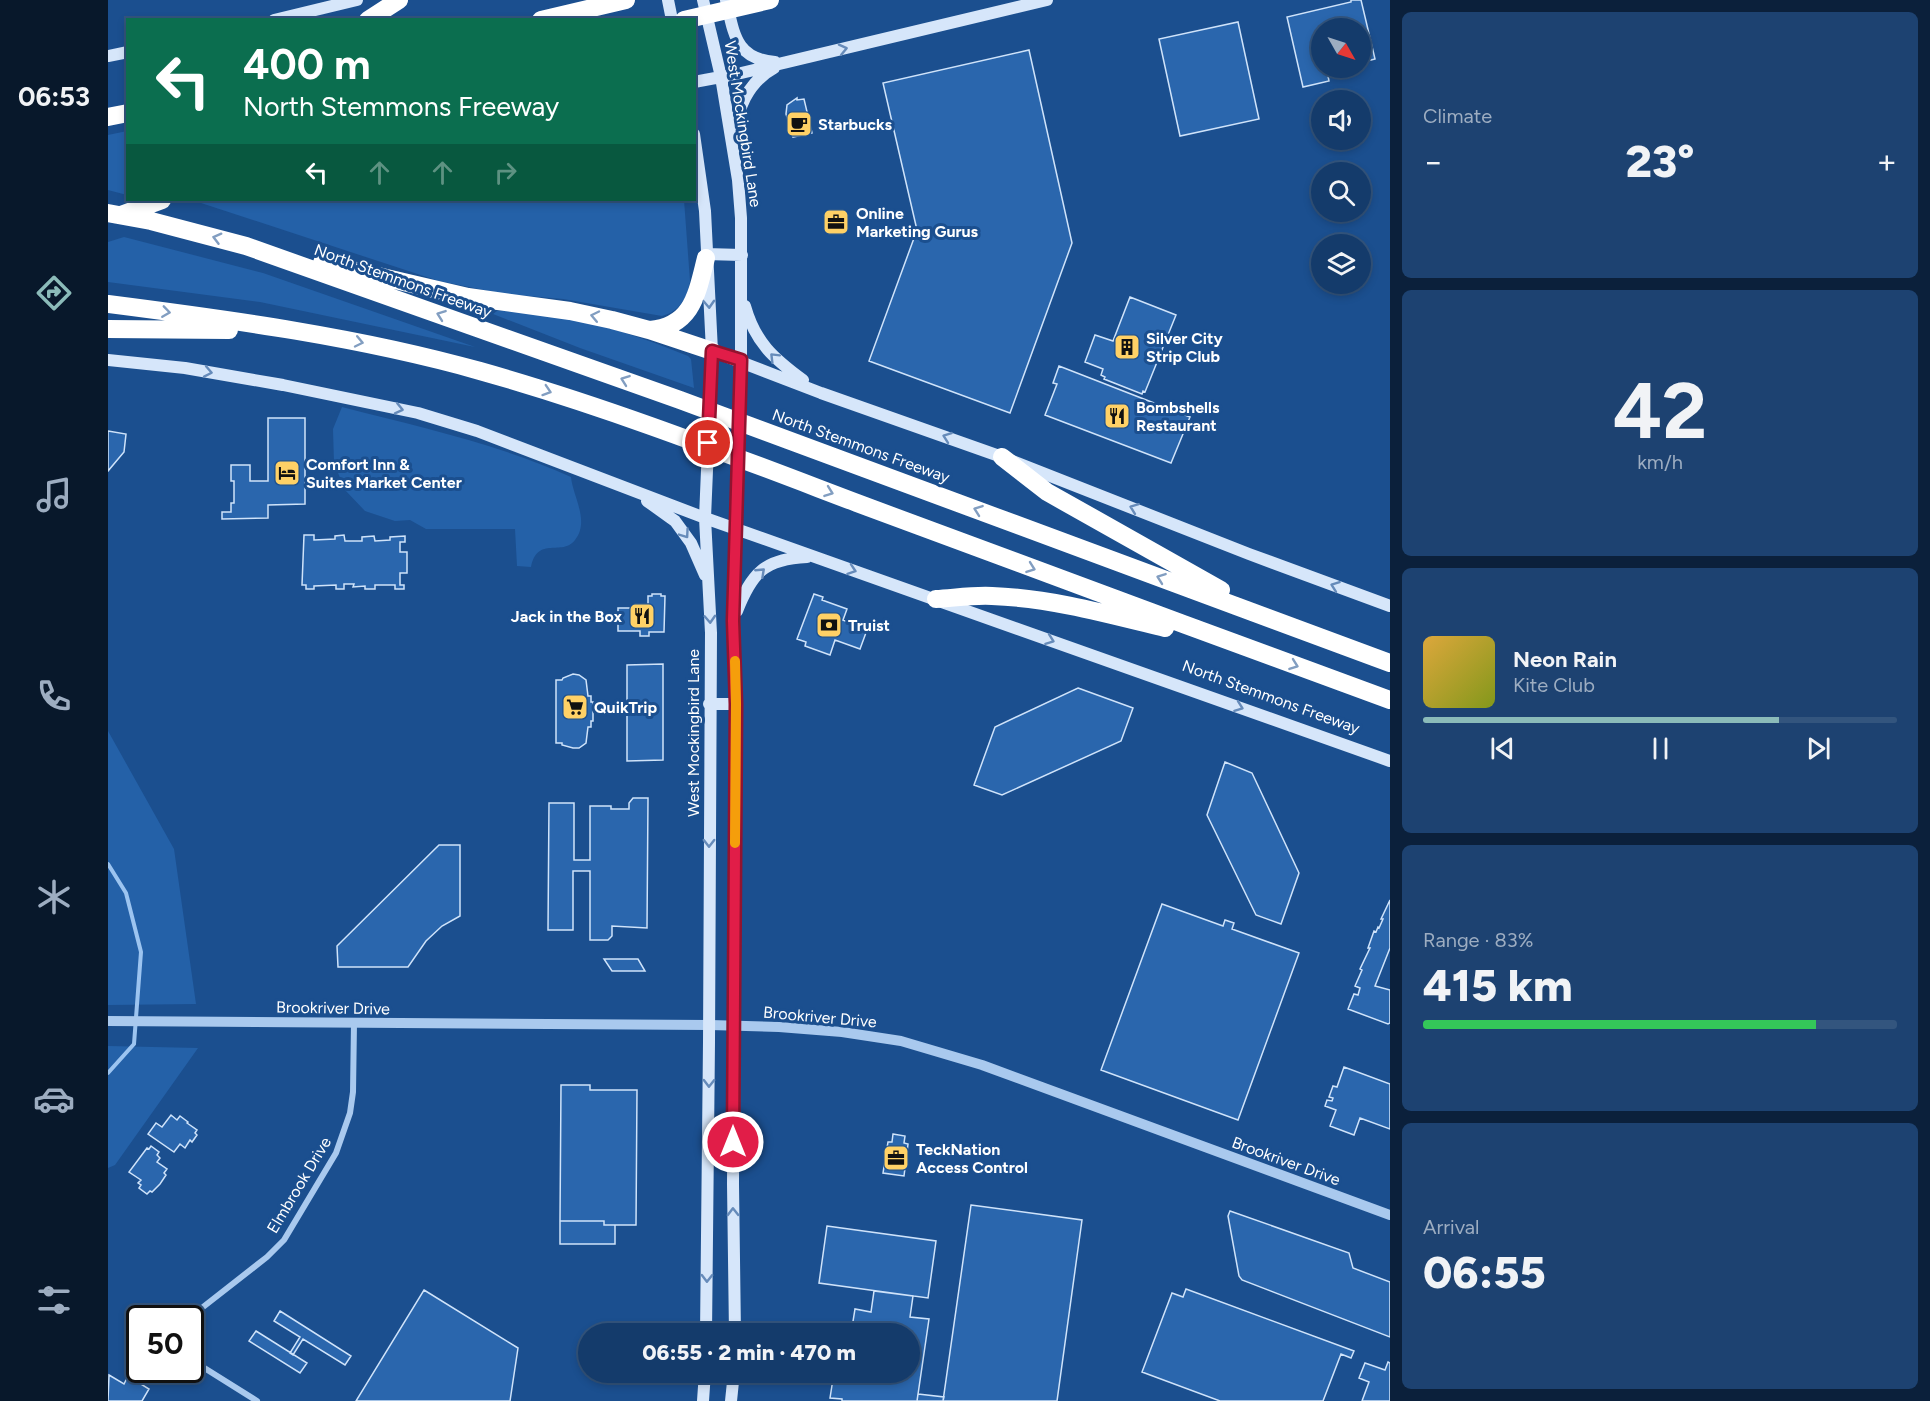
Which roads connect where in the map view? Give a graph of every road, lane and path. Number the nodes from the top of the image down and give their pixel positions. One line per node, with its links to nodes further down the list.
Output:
1 (357, 0): 9 (main road)
2 (399, 0): 10 (highway)
3 (626, 0): 11 (highway)
4 (668, 0): 12 (main road)
5 (703, 0): 17 (main road, West Mockingbird Lane)
6 (770, 0): 8 (highway)
7 (1047, 0): 16 (main road, one-way to 7)
8 (734, 3): 13 (highway); 16 (main road)
9 (282, 18)
10 (371, 18)
11 (550, 18)
12 (672, 18)
13 (690, 18)
14 (126, 52): 15 (main road)
15 (108, 56)
16 (786, 63): 17 (main road); 22 (main road)
17 (721, 77): 18 (main road); 22 (main road, West Mockingbird Lane)
18 (696, 82)
19 (126, 113): 20 (highway)
20 (108, 117)
21 (696, 147): 28 (main road, West Mockingbird Lane)
22 (734, 157): 27 (main road, West Mockingbird Lane)
23 (159, 201): 25 (highway)
24 (108, 213): 26 (highway, North Stemmons Freeway, one-way to 24)
25 (108, 219)
26 (246, 246): 32 (highway, one-way to 26); 46 (highway, North Stemmons Freeway, one-way to 26)
27 (742, 255): 28 (main road); 29 (main road, West Mockingbird Lane)
28 (706, 256): 32 (highway); 34 (main road, West Mockingbird Lane, one-way to 34)
29 (741, 290): 36 (main road, West Mockingbird Lane); 37 (main road, one-way to 29)
30 (108, 304): 33 (highway, one-way to 33)
31 (108, 329): 33 (highway)
32 (649, 330): 34 (highway)
33 (308, 332): 48 (highway, one-way to 48)
34 (712, 351): 36 (main road); 40 (main road, West Mockingbird Lane)
35 (108, 360): 39 (main road, North Stemmons Freeway, one-way to 39)
36 (741, 360): 37 (main road); 41 (main road, West Mockingbird Lane)
37 (821, 393): 38 (main road, one-way to 37)
38 (1002, 457): 45 (main road, one-way to 38); 46 (highway)
39 (623, 486): 40 (main road, North Stemmons Freeway); 43 (main road, one-way to 43)
40 (705, 518): 41 (main road, North Stemmons Freeway); 43 (main road, West Mockingbird Lane)
41 (737, 530): 42 (main road, North Stemmons Freeway); 47 (main road, West Mockingbird Lane)
42 (814, 557): 44 (main road, North Stemmons Freeway, one-way to 44); 47 (main road, one-way to 42)
43 (708, 580): 51 (main road, West Mockingbird Lane, one-way to 51)
44 (936, 599): 48 (highway); 53 (main road, North Stemmons Freeway, one-way to 53)
45 (1390, 606)
46 (1275, 620): 49 (highway, North Stemmons Freeway)
47 (733, 621): 52 (main road, West Mockingbird Lane)
48 (1239, 645): 50 (highway, one-way to 50)
49 (1390, 663)
50 (1390, 700)
51 (709, 704): 52 (main road); 56 (main road, West Mockingbird Lane, one-way to 56)
52 (736, 704): 57 (main road, West Mockingbird Lane)
53 (1390, 761)
54 (108, 1022): 55 (street, Brookriver Drive)
55 (354, 1023): 56 (street, Brookriver Drive); 59 (street, Elmbrook Drive)
56 (710, 1025): 57 (street, Brookriver Drive); 60 (main road, West Mockingbird Lane, one-way to 60)
57 (734, 1026): 58 (street, Brookriver Drive); 61 (main road, West Mockingbird Lane, one-way to 57)
58 (1390, 1215)
59 (204, 1306)
60 (706, 1323)
61 (735, 1323)
62 (204, 1368): 65 (street)
63 (704, 1383): 66 (main road)
64 (733, 1383): 67 (main road)
65 (257, 1401)
66 (703, 1401)
67 (731, 1401)

